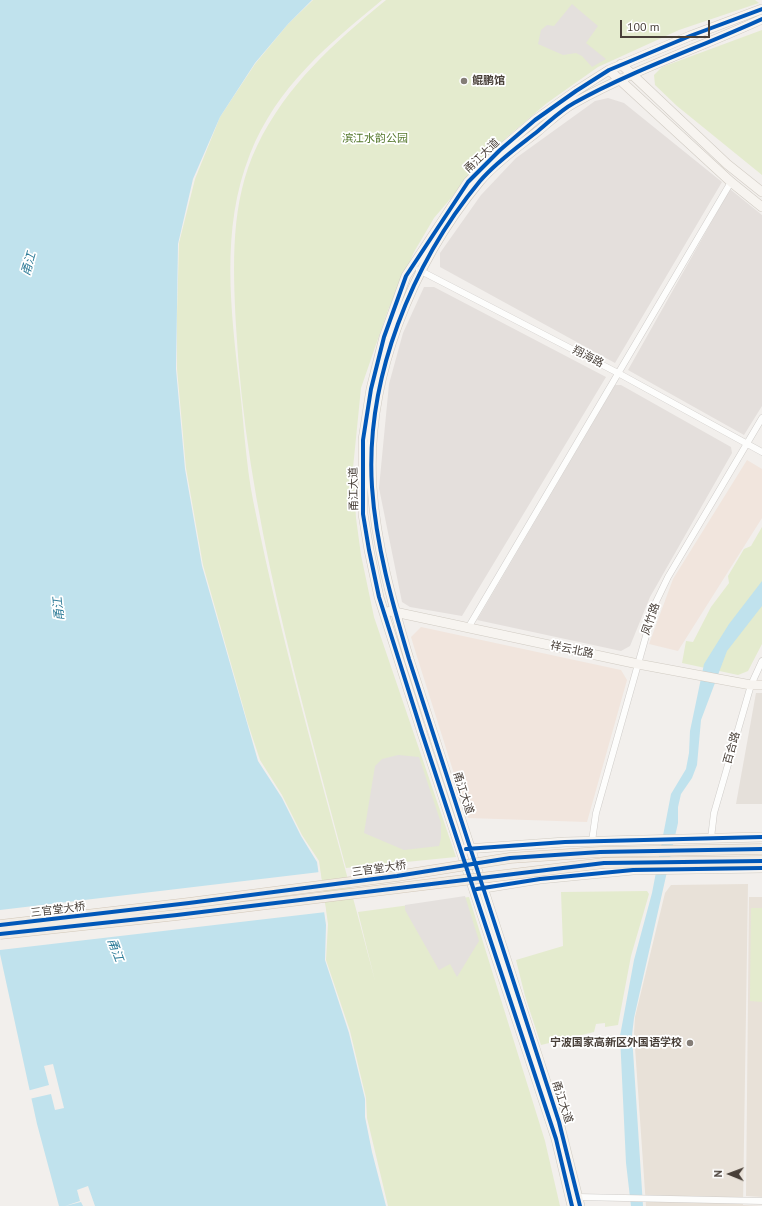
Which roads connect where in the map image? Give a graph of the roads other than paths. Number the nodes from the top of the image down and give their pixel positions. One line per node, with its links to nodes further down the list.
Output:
1 (761, 15): 2 (main road, 甬江大道); 4 (main road, 甬江大道)
2 (621, 64): 3 (main road, 甬江大道); 4 (main road)
3 (609, 70): 5 (main road); 9 (main road, 甬江大道)
4 (633, 75): 5 (main road, 甬江大道); 7 (main road)
5 (622, 80): 6 (main road); 10 (main road, 甬江大道)
6 (731, 182): 8 (main road); 11 (street)
7 (762, 192)
8 (762, 207)
9 (412, 266): 10 (street, 翔海路); 15 (main road, 甬江大道)
10 (421, 271): 11 (street, 翔海路); 16 (main road, 甬江大道)
11 (618, 373): 13 (street, 翔海路); 17 (street)
12 (762, 418): 13 (street, 凤竹路)
13 (748, 443): 14 (street, 翔海路); 19 (street, 凤竹路)
14 (762, 452)
15 (383, 610): 16 (main road, 祥云北路); 27 (main road, 甬江大道)
16 (395, 612): 17 (main road, 祥云北路); 25 (main road, 甬江大道)
17 (468, 628): 19 (main road, 祥云北路)
18 (762, 661): 20 (street, 百合路)
19 (638, 664): 20 (main road, 祥云北路); 24 (street, 凤竹路)
20 (750, 685): 21 (main road, 祥云北路); 23 (street, 百合路)
21 (762, 685)
22 (762, 836): 23 (main road)
23 (711, 838): 24 (main road)
24 (592, 841): 25 (main road)
25 (472, 849): 27 (main road); 30 (main road, 甬江大道)
26 (762, 849): 32 (main road, 三官堂大桥, bridge)
27 (460, 850): 31 (main road, 甬江大道)
28 (762, 860): 33 (main road, 三官堂大桥, bridge)
29 (762, 868): 30 (main road)
30 (484, 887): 31 (main road); 34 (main road, 甬江大道)
31 (473, 890): 36 (main road, 甬江大道)
32 (0, 925)
33 (0, 934)
34 (579, 1201): 35 (street)
35 (762, 1201)
36 (572, 1206)

